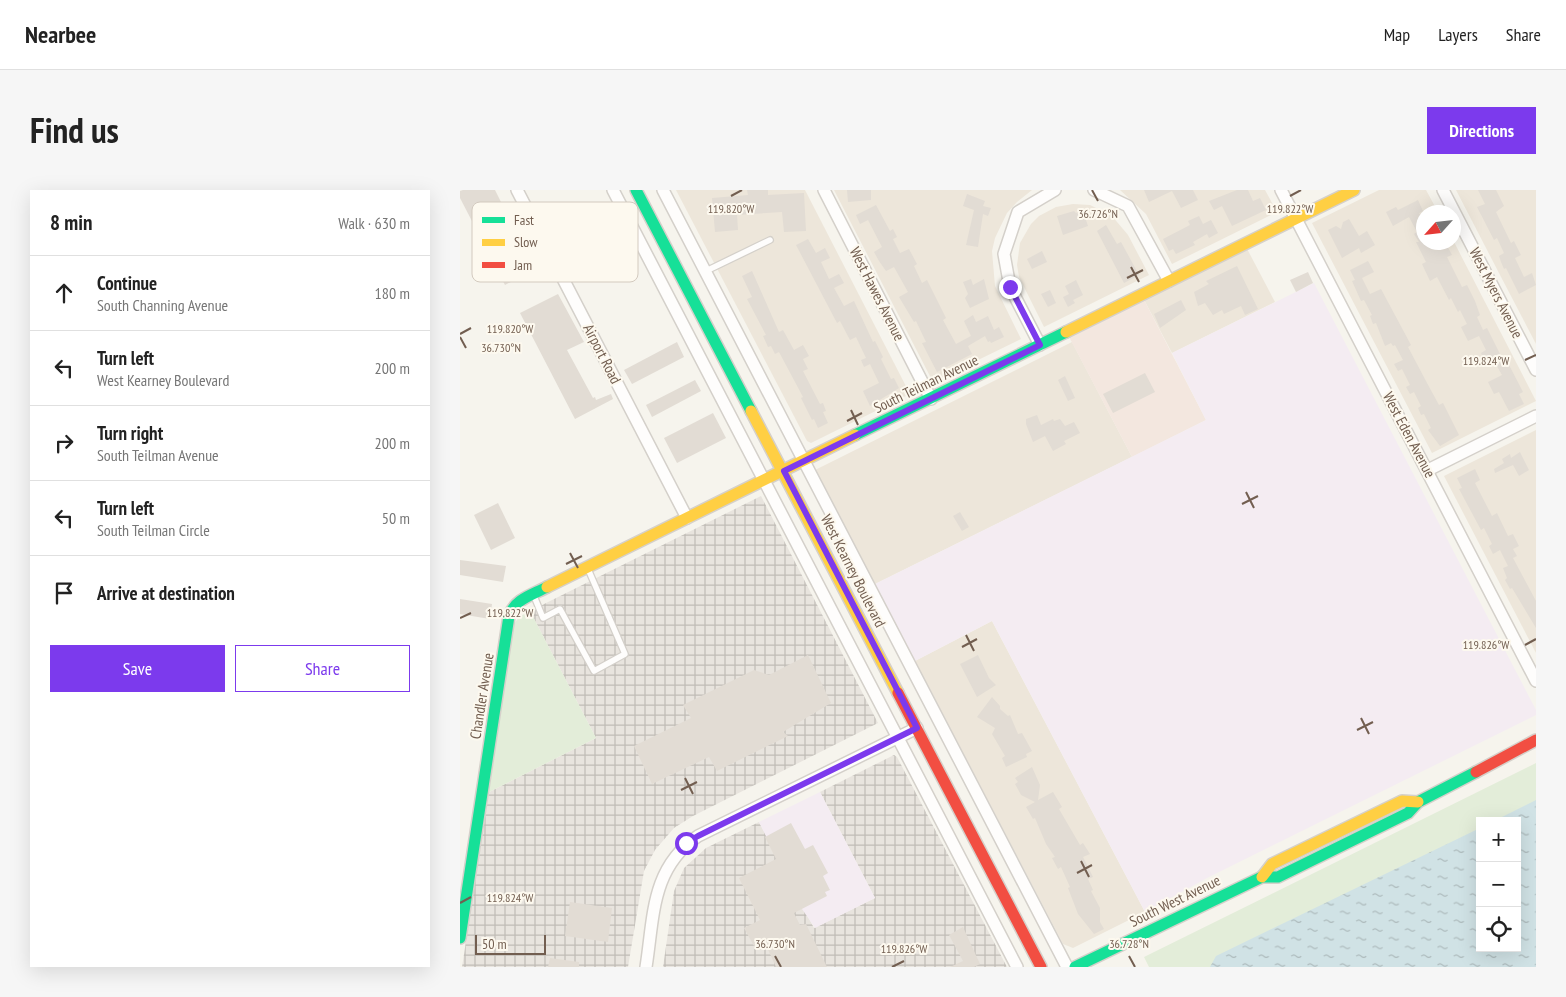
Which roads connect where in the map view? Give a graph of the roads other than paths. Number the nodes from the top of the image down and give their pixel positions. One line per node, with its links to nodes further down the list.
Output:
1 (518, 190): 11 (street, Airport Road)
2 (612, 190): 12 (street)
3 (636, 190): 25 (street, West Kearney Boulevard)
4 (664, 190): 16 (street, West Kearney Boulevard)
5 (824, 190): 21 (street, West Hawes Avenue)
6 (1055, 190): 19 (street)
7 (1094, 190): 17 (street)
8 (1281, 190): 13 (street, West Eden Avenue)
9 (1354, 190): 13 (street, South Teilman Avenue)
10 (1443, 190): 20 (street, West Myers Avenue)
11 (524, 202)
12 (618, 202)
13 (1296, 219): 17 (street, South Teilman Avenue); 24 (street, West Eden Avenue)
14 (638, 240): 26 (street)
15 (770, 240): 16 (lane)
16 (706, 271): 23 (street, West Kearney Boulevard)
17 (1169, 281): 19 (street, South Teilman Avenue)
18 (565, 282): 27 (street, Airport Road)
19 (1040, 345): 21 (street, South Teilman Avenue)
20 (1536, 370)
21 (931, 399): 23 (street, South Teilman Avenue)
22 (1536, 416): 24 (street)
23 (804, 461): 25 (street, South Teilman Avenue); 39 (street, West Kearney Boulevard)
24 (1428, 470): 31 (street, West Eden Avenue)
25 (784, 471): 26 (street, South Teilman Avenue); 32 (street, West Kearney Boulevard)
26 (763, 481): 27 (street, South Teilman Avenue); 33 (street)
27 (687, 518): 28 (street, South Teilman Avenue)
28 (587, 567): 29 (street, South Teilman Avenue); 29 (lane)
29 (533, 594): 30 (street, South Teilman Avenue)
30 (512, 606): 35 (street, Chandler Avenue)
31 (1536, 681)
32 (917, 728): 33 (street); 38 (street, West Kearney Boulevard)
33 (897, 737): 36 (street); 37 (street)
34 (1536, 740): 40 (street, South West Avenue)
35 (460, 938)
36 (646, 967)
37 (1017, 967)
38 (1042, 967)
39 (1067, 967)
40 (1074, 967)

